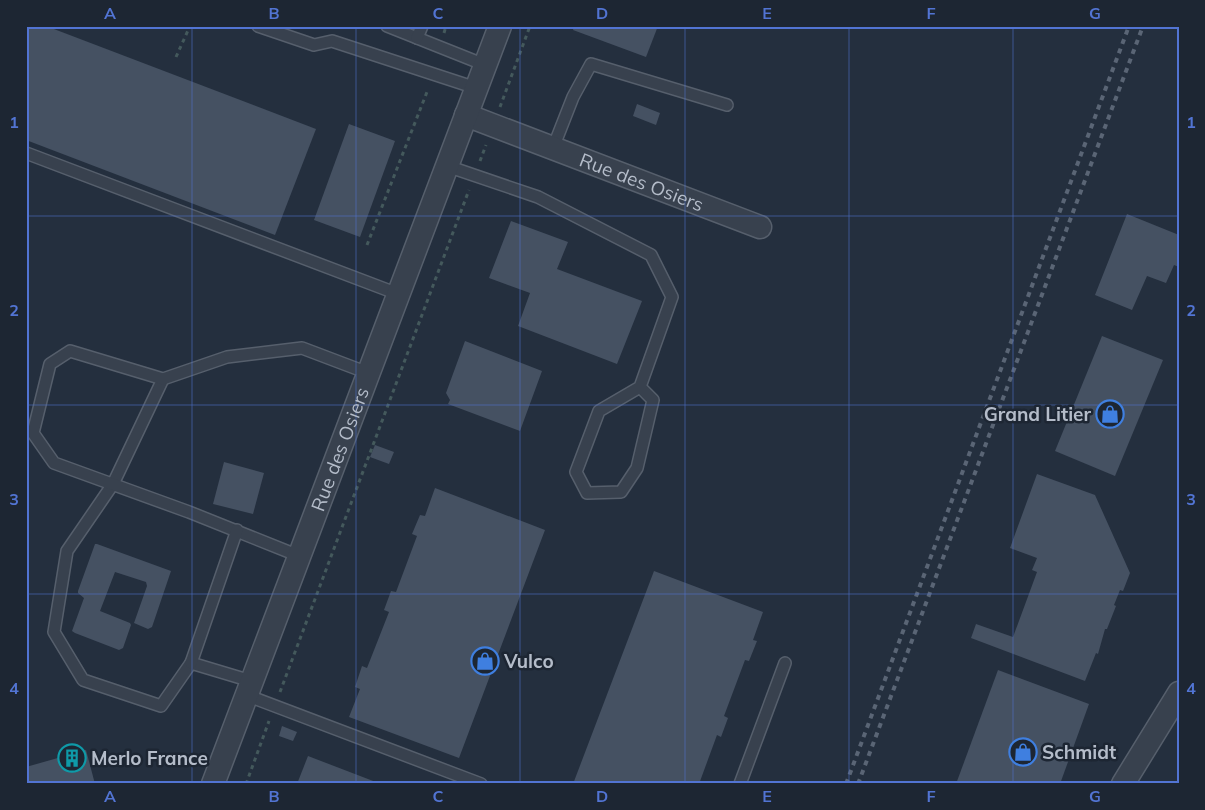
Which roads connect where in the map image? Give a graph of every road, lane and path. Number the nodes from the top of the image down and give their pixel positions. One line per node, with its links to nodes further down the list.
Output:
1 (190, 26): 10 (path)
2 (258, 26): 12 (lane)
3 (387, 26): 8 (lane)
4 (422, 26): 8 (lane)
5 (446, 26): 9 (path)
6 (500, 26): 11 (street, Rue des Osiers)
7 (530, 26): 16 (path)
8 (416, 38): 9 (lane)
9 (439, 47): 11 (lane)
10 (176, 57)
11 (485, 65): 13 (street, Rue des Osiers)
12 (429, 73): 13 (lane); 22 (path)
13 (476, 88): 15 (street, Rue des Osiers)
14 (727, 105): 17 (lane)
15 (466, 115): 16 (street, Rue des Osiers); 19 (street, Rue des Osiers)
16 (493, 125): 17 (street, Rue des Osiers); 20 (path)
17 (554, 148): 21 (street, Rue des Osiers)
18 (26, 153): 23 (lane)
19 (447, 166): 20 (lane); 23 (street, Rue des Osiers)
20 (474, 175): 26 (lane); 34 (path)
21 (760, 227)
22 (368, 245)
23 (398, 294): 24 (street, Rue des Osiers)
24 (368, 373): 25 (lane); 29 (street, Rue des Osiers)
25 (163, 379): 27 (lane); 27 (lane)
26 (640, 387): 26 (lane)
27 (113, 484): 28 (lane); 30 (lane)
28 (237, 530): 29 (lane); 30 (lane)
29 (299, 556): 32 (street, Rue des Osiers)
30 (191, 663): 32 (lane)
31 (785, 664): 38 (lane)
32 (249, 688): 34 (lane); 35 (street, Rue des Osiers)
33 (1179, 694): 39 (street)
34 (276, 705): 36 (path); 37 (lane)
35 (213, 784)
36 (246, 784)
37 (481, 784)
38 (740, 784)
39 (1123, 784)

